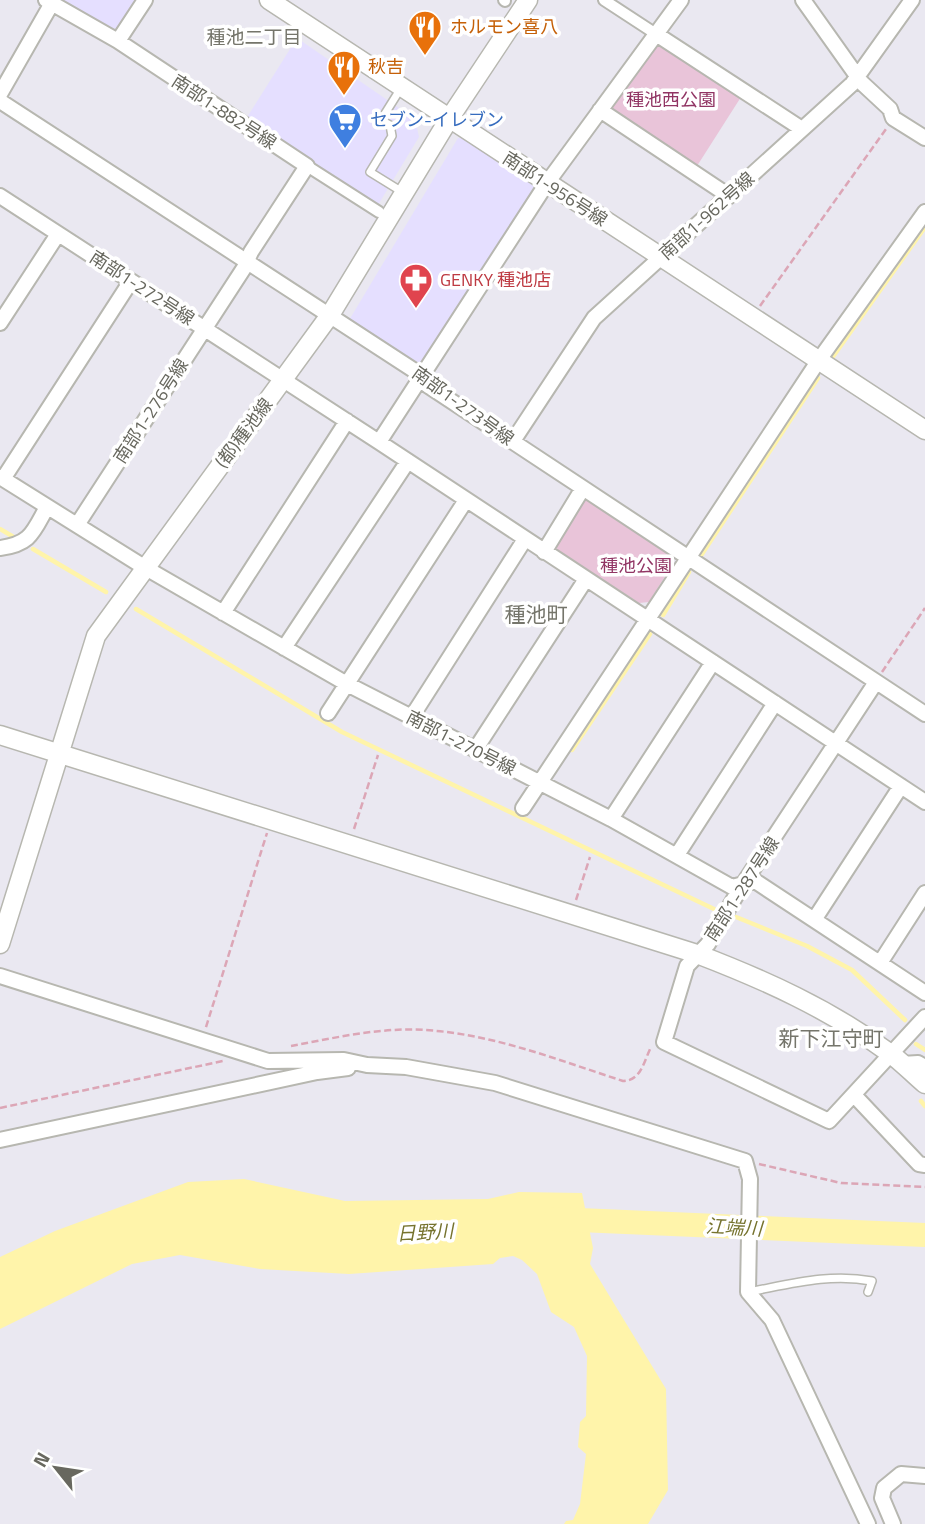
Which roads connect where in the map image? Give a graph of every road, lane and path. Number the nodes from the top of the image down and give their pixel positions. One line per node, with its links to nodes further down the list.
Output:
1 (145, 0): 10 (street)
2 (269, 0): 12 (street, 南部1-956号線)
3 (528, 0): 17 (street, (都)種池線)
4 (604, 0): 9 (street)
5 (681, 0): 9 (street)
6 (803, 0): 11 (street)
7 (912, 0): 11 (street, 南部1-962号線)
8 (49, 1): 10 (street, 南部1-882号線); 13 (street)
9 (656, 34): 15 (street); 18 (street)
10 (118, 41): 20 (street, 南部1-882号線)
11 (858, 77): 16 (street); 18 (street, 南部1-962号線)
12 (401, 88): 17 (street, 南部1-956号線); 22 (lane)
13 (0, 94)
14 (0, 101): 29 (street, 南部1-273号線)
15 (600, 110): 21 (street); 24 (street)
16 (894, 118): 19 (street); 32 (path)
17 (449, 120): 21 (street, 南部1-956号線); 22 (street, (都)種池線)
18 (802, 129): 24 (street, 南部1-962号線)
19 (925, 138)
20 (307, 166): 25 (street); 29 (street)
21 (547, 183): 28 (street, 南部1-956号線); 37 (street)
22 (404, 193): 31 (street, (都)種池線)
23 (0, 196): 27 (street, 南部1-272号線)
24 (729, 196): 28 (street, 南部1-962号線)
25 (379, 212)
26 (925, 212): 35 (street)
27 (58, 234): 30 (street, 南部1-272号線); 33 (street)
28 (661, 258): 32 (street, 南部1-956号線); 40 (street, 南部1-962号線)
29 (247, 261): 31 (street, 南部1-273号線); 34 (street, 南部1-276号線)
30 (131, 281): 34 (street, 南部1-272号線); 43 (street)
31 (330, 315): 36 (street, (都)種池線); 37 (street, 南部1-273号線)
32 (752, 317): 35 (street, 南部1-956号線)
33 (0, 323)
34 (204, 328): 36 (street, 南部1-272号線); 47 (street, 南部1-276号線)
35 (819, 360): 39 (street, 南部1-956号線); 51 (street)
36 (283, 380): 38 (street, 南部1-272号線); 52 (street, (都)種池線)
37 (420, 380): 40 (street, 南部1-273号線); 41 (street)
38 (347, 421): 41 (street, 南部1-272号線); 55 (street)
39 (925, 430)
40 (513, 441): 44 (street, 南部1-273号線)
41 (379, 442): 42 (street, 南部1-272号線)
42 (408, 460): 45 (street, 南部1-272号線); 57 (street)
43 (1, 478): 46 (street, 南部1-270号線)
44 (583, 488): 50 (street); 51 (street, 南部1-273号線)
45 (466, 500): 48 (street, 南部1-272号線); 60 (street)
46 (47, 507): 47 (street, 南部1-270号線); 49 (street)
47 (77, 525): 52 (street, 南部1-270号線)
48 (525, 539): 50 (street, 南部1-272号線); 64 (street)
49 (0, 548)
50 (544, 552): 53 (street, 南部1-272号線)
51 (689, 558): 56 (street); 59 (street, 南部1-273号線)
52 (144, 567): 55 (street, 南部1-270号線); 68 (street, (都)種池線)
53 (586, 579): 56 (street, 南部1-272号線); 67 (street)
54 (925, 608): 59 (path)
55 (223, 613): 57 (street, 南部1-270号線)
56 (647, 619): 58 (street, 南部1-272号線); 70 (street)
57 (284, 648): 60 (street, 南部1-270号線)
58 (713, 662): 61 (street, 南部1-272号線); 74 (street)
59 (876, 682): 63 (street, 南部1-273号線); 66 (street, 南部1-287号線)
60 (347, 684): 62 (street); 64 (street, 南部1-270号線)
61 (775, 703): 66 (street, 南部1-272号線); 77 (street)
62 (328, 713)
63 (925, 714)
64 (411, 718): 67 (street, 南部1-270号線)
65 (0, 735): 68 (street)
66 (836, 742): 71 (street, 南部1-272号線); 79 (street, 南部1-287号線)
67 (475, 750): 70 (street, 南部1-270号線)
68 (59, 753): 75 (street); 83 (street, (都)種池線)
69 (378, 755): 76 (path)
70 (539, 783): 73 (street); 74 (street, 南部1-270号線)
71 (901, 786): 72 (street, 南部1-272号線); 82 (street)
72 (925, 802)
73 (523, 808)
74 (611, 819): 77 (street, 南部1-270号線)
75 (271, 820): 76 (street); 89 (path)
76 (349, 846): 81 (street)
77 (677, 855): 79 (street, 南部1-270号線)
78 (590, 857): 81 (path)
79 (744, 883): 82 (street, 南部1-270号線); 84 (street, 南部1-287号線)
80 (925, 893): 85 (street)
81 (571, 916): 84 (street)
82 (814, 920): 85 (street, 南部1-270号線)
83 (0, 944)
84 (697, 954): 90 (street); 94 (street, 南部1-287号線)
85 (880, 963): 87 (street, 南部1-270号線)
86 (0, 976): 89 (street)
87 (925, 993)
88 (925, 1017): 90 (street, 南部1-287号線)
89 (202, 1040): 91 (street)
90 (897, 1059): 92 (street); 93 (street); 94 (street, 南部1-287号線)
91 (368, 1065): 95 (street); 96 (street)
92 (925, 1067)
93 (925, 1084)
94 (854, 1095): 97 (street)
95 (0, 1140)
96 (745, 1161): 98 (path); 99 (street)
97 (925, 1165)
98 (925, 1186)
99 (748, 1292): 100 (lane); 102 (street)
100 (868, 1292)
101 (925, 1476): 103 (street)
102 (868, 1524)
103 (893, 1524)

